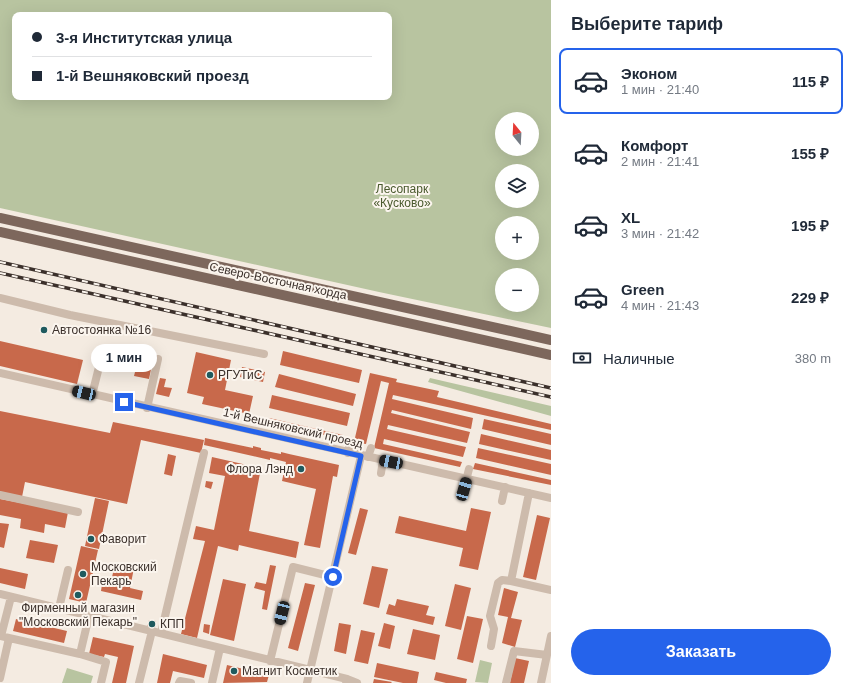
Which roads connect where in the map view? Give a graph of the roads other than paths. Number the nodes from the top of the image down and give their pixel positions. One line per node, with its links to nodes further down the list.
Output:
1 (0, 218): 4 (main road, Северо-Восточная хорда)
2 (0, 232): 6 (main road, Северо-Восточная хорда)
3 (0, 298): 5 (street)
4 (551, 340)
5 (264, 354)
6 (551, 354)
7 (101, 359): 10 (street)
8 (158, 360): 11 (street)
9 (0, 373): 10 (street, 1-й Вешняковский проезд)
10 (96, 398): 11 (street, 1-й Вешняковский проезд)
11 (147, 408): 15 (street, 1-й Вешняковский проезд)
12 (350, 443): 15 (street)
13 (371, 448): 16 (street)
14 (204, 453): 37 (street)
15 (348, 453): 16 (street, 1-й Вешняковский проезд)
16 (364, 456): 17 (street, 1-й Вешняковский проезд); 29 (street)
17 (383, 460): 19 (street); 20 (street, 1-й Вешняковский проезд)
18 (469, 469): 20 (street)
19 (380, 472)
20 (467, 478): 21 (street, 1-й Вешняковский проезд); 22 (street)
21 (505, 488): 23 (street, 1-й Вешняковский проезд); 26 (street)
22 (463, 492)
23 (529, 493): 25 (street, 1-й Вешняковский проезд); 30 (street)
24 (0, 495): 27 (street)
25 (551, 498)
26 (502, 501)
27 (78, 512)
28 (68, 570): 34 (street)
29 (333, 577): 44 (street); 45 (street)
30 (511, 581): 31 (street); 40 (street)
31 (551, 590)
32 (0, 594): 33 (street)
33 (11, 597): 34 (street); 39 (street)
34 (59, 608): 35 (street)
35 (89, 616): 36 (street); 42 (street)
36 (152, 631): 37 (street); 51 (street)
37 (161, 633): 41 (street)
38 (551, 636): 43 (street)
39 (4, 637): 42 (street); 46 (street)
40 (491, 646)
41 (220, 648): 44 (street); 54 (street)
42 (80, 654): 50 (street)
43 (547, 655): 48 (street); 57 (street)
44 (270, 661): 45 (street)
45 (310, 671): 49 (street); 55 (street)
46 (0, 678)
47 (551, 679): 48 (street)
48 (541, 680)
49 (346, 681): 56 (street)
50 (101, 683)
51 (139, 683)
52 (179, 683): 53 (street)
53 (191, 683)
54 (212, 683)
55 (307, 683)
56 (357, 683)
57 (506, 683)

